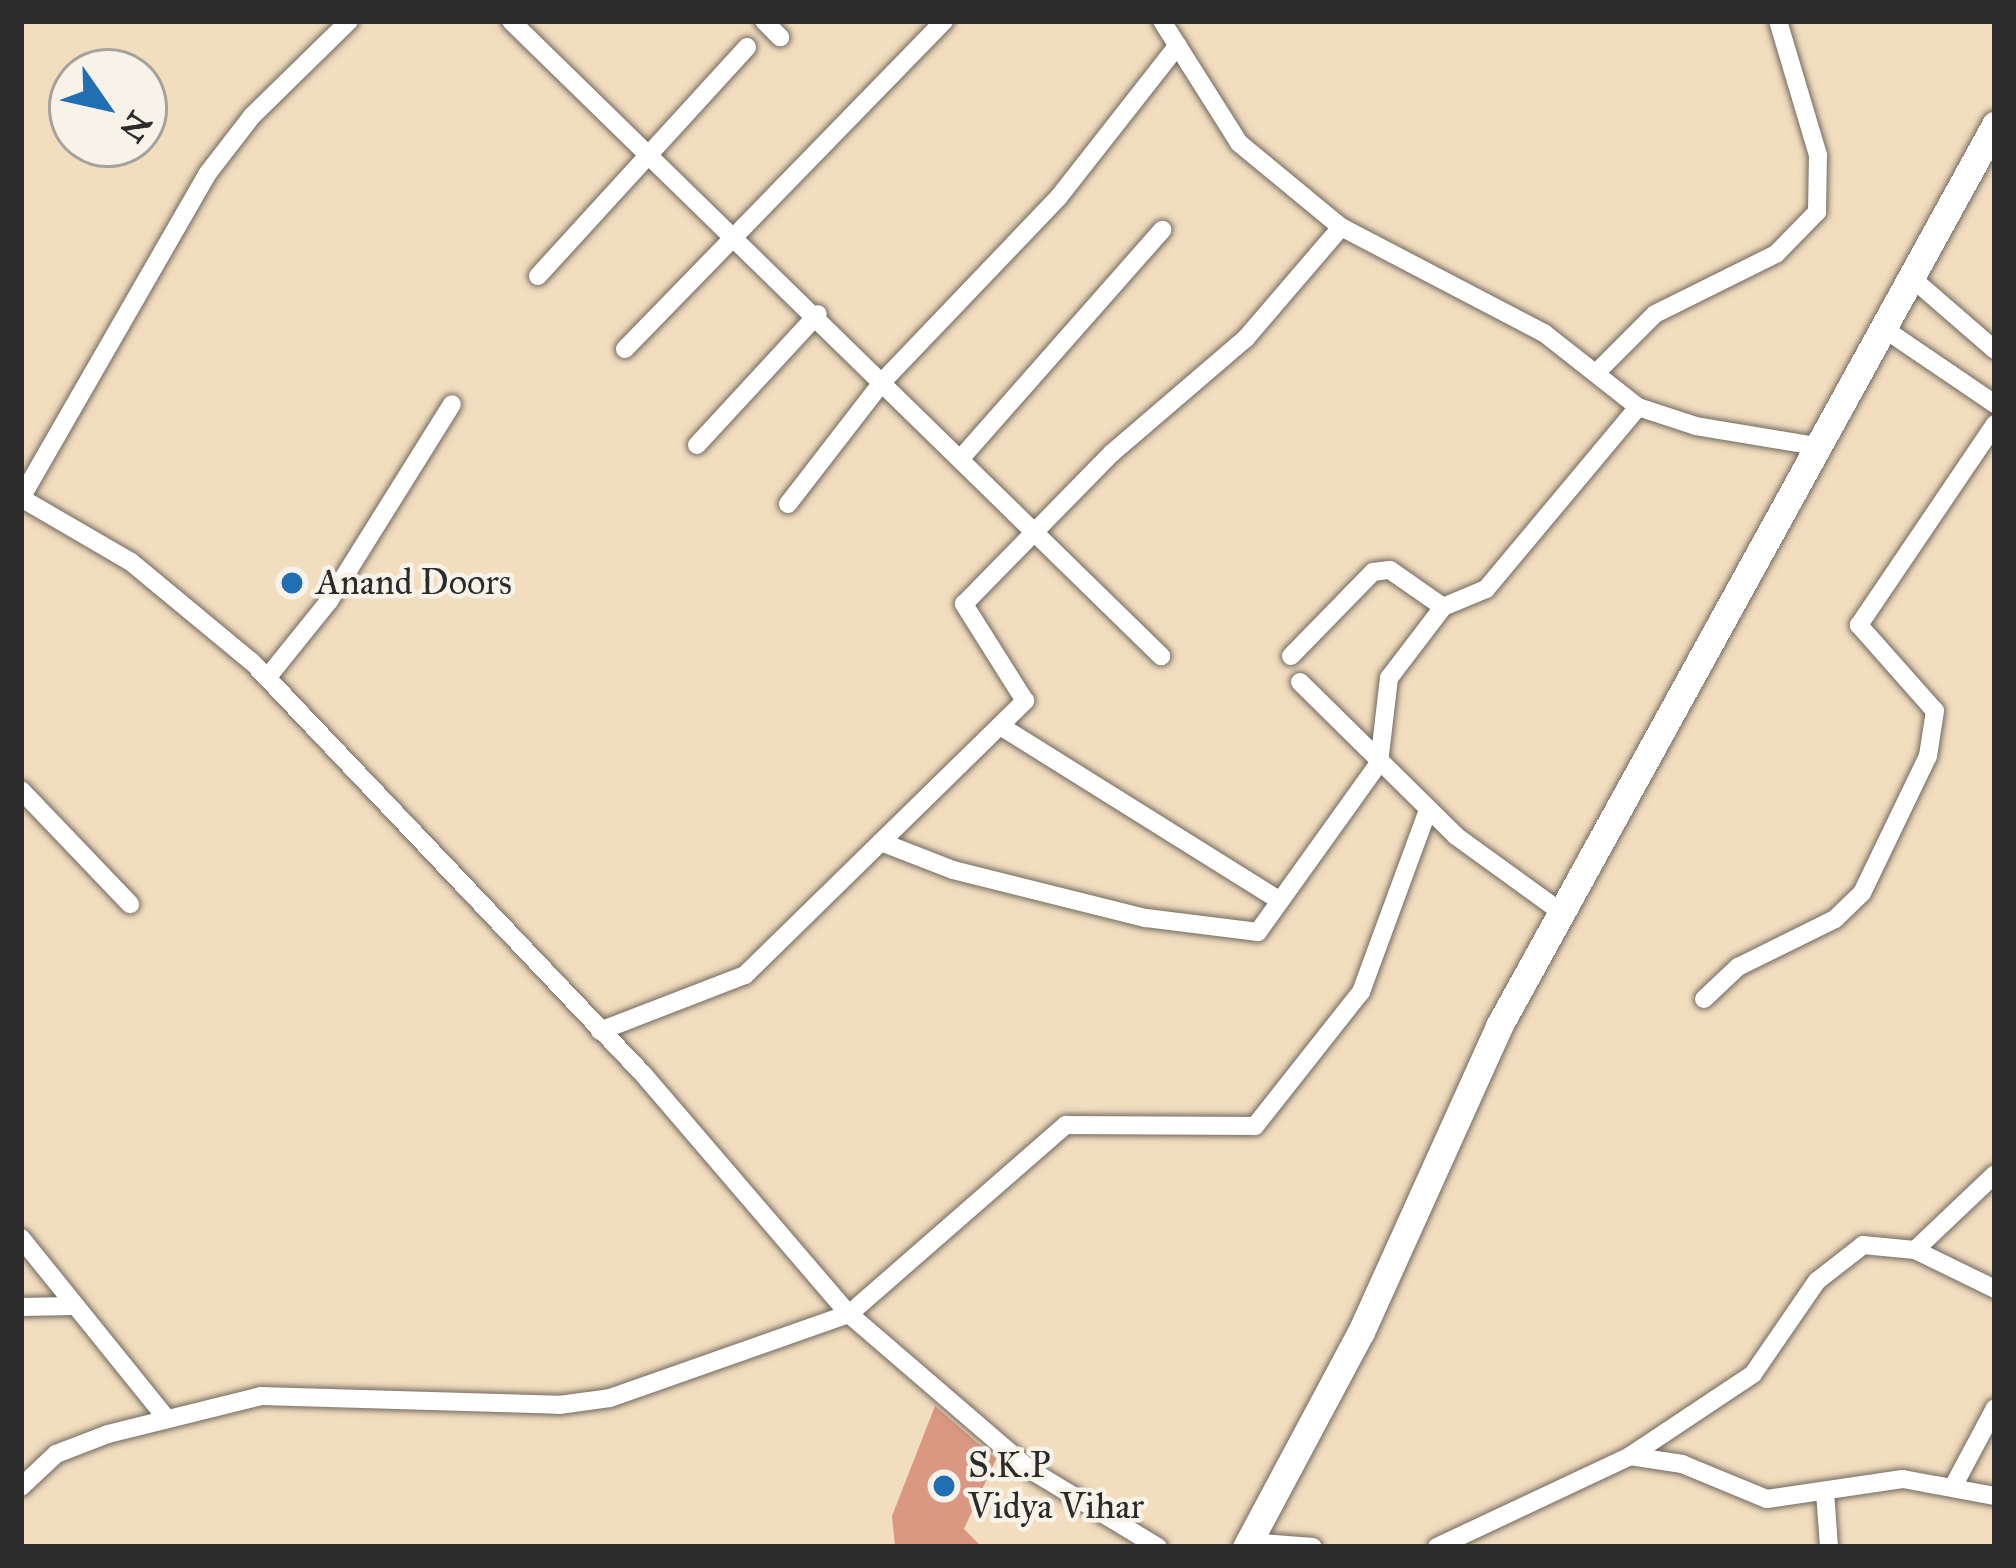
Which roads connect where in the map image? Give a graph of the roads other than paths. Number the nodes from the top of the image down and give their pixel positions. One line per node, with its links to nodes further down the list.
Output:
1 (349, 21): 30 (street)
2 (512, 21): 11 (street)
3 (764, 21): 7 (street)
4 (944, 21): 14 (street)
5 (1162, 21): 8 (street)
6 (1778, 21): 21 (street)
7 (780, 37)
8 (1178, 45): 12 (street); 22 (street)
9 (748, 47): 11 (street)
10 (1995, 125): 16 (main road)
11 (656, 155): 14 (street); 15 (street)
12 (1341, 227): 21 (street); 32 (street)
13 (1162, 230): 29 (street)
14 (738, 235): 17 (street); 19 (street)
15 (538, 277)
16 (1913, 280): 18 (main road); 20 (street)
17 (818, 314): 22 (street); 27 (street)
18 (1883, 328): 24 (street); 28 (main road)
19 (626, 349)
20 (1995, 350)
21 (1599, 370): 25 (street)
22 (884, 380): 29 (street); 31 (street)
23 (452, 404): 36 (street)
24 (1995, 404)
25 (1638, 407): 28 (street); 33 (street)
26 (1995, 424): 46 (street)
27 (697, 445)
28 (1820, 447): 45 (main road)
29 (962, 457): 32 (street)
30 (21, 498): 36 (street)
31 (788, 504)
32 (1037, 532): 34 (street); 38 (street)
33 (1443, 608): 35 (street); 39 (street)
34 (1161, 656)
35 (1292, 656)
36 (267, 678): 47 (street)
37 (1300, 682): 39 (street)
38 (1003, 727): 42 (street); 43 (street)
39 (1379, 763): 41 (street); 43 (street)
40 (21, 790): 44 (street)
41 (1428, 810): 45 (street); 54 (street)
42 (881, 842): 43 (street); 47 (street)
43 (1280, 902)
44 (130, 904)
45 (1561, 912): 63 (main road)
46 (1704, 999)
47 (600, 1031): 54 (street)
48 (1995, 1174): 50 (street)
49 (21, 1238): 52 (street)
50 (1915, 1250): 51 (street); 57 (street)
51 (1995, 1288)
52 (73, 1306): 53 (street); 56 (street)
53 (21, 1307)
54 (849, 1314): 56 (street); 64 (street)
55 (1995, 1408): 58 (street)
56 (167, 1419): 59 (street)
57 (1630, 1456): 60 (street); 62 (street)
58 (1955, 1483): 60 (street); 61 (street)
59 (21, 1487)
60 (1825, 1492): 67 (street)
61 (1995, 1496)
62 (1480, 1540): 66 (street)
63 (1247, 1545): 65 (street)
64 (1158, 1547)
65 (1313, 1547)
66 (1437, 1547)
67 (1829, 1547)

